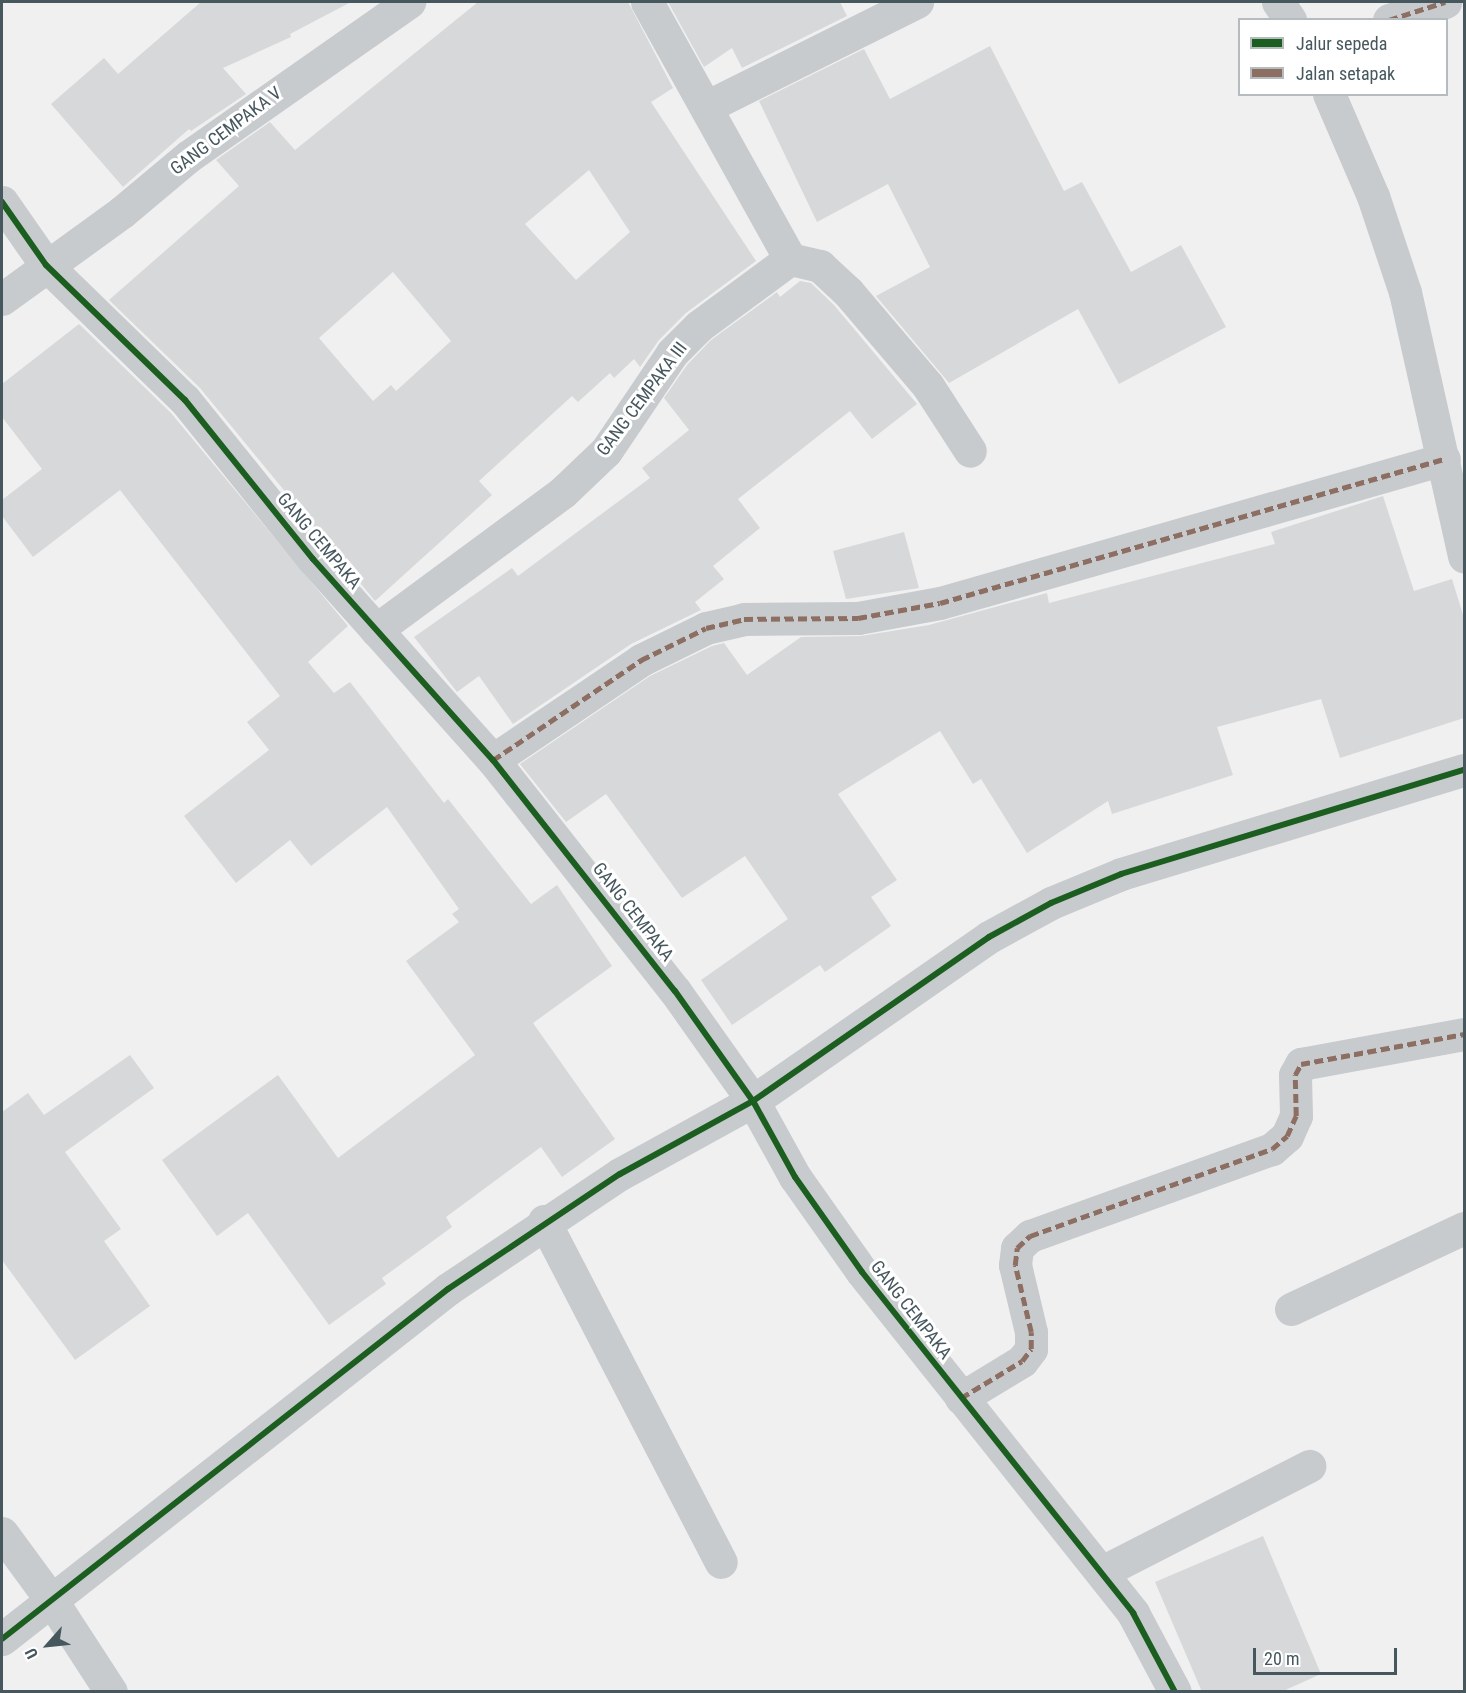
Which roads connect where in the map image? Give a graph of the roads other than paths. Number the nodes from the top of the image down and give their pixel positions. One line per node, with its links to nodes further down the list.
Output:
1 (409, 2): 12 (street, GANG CEMPAKA V)
2 (647, 2): 9 (street)
3 (917, 2): 9 (street)
4 (1278, 2): 6 (street)
5 (1445, 2): 7 (street)
6 (1289, 18)
7 (1395, 18)
8 (1330, 96): 15 (street)
9 (706, 107): 11 (street)
10 (2, 202): 12 (street, GANG CEMPAKA)
11 (790, 259): 14 (street); 17 (street, GANG CEMPAKA III)
12 (46, 265): 13 (street, GANG CEMPAKA V); 17 (street, GANG CEMPAKA)
13 (2, 299)
14 (970, 451)
15 (1444, 459): 16 (street); 18 (street)
16 (1464, 556)
17 (376, 630): 18 (street, GANG CEMPAKA)
18 (493, 760): 21 (street, GANG CEMPAKA)
19 (1464, 770): 21 (street)
20 (1464, 1034): 25 (street)
21 (753, 1101): 22 (street); 25 (street, GANG CEMPAKA)
22 (544, 1221): 28 (street); 30 (street)
23 (1464, 1228): 24 (street)
24 (1291, 1309)
25 (961, 1398): 29 (street, GANG CEMPAKA)
26 (1309, 1466): 29 (street)
27 (2, 1533): 30 (street)
28 (721, 1562)
29 (1102, 1572): 33 (street, GANG CEMPAKA)
30 (52, 1601): 31 (street); 32 (street)
31 (2, 1639)
32 (111, 1692)
33 (1175, 1692)

